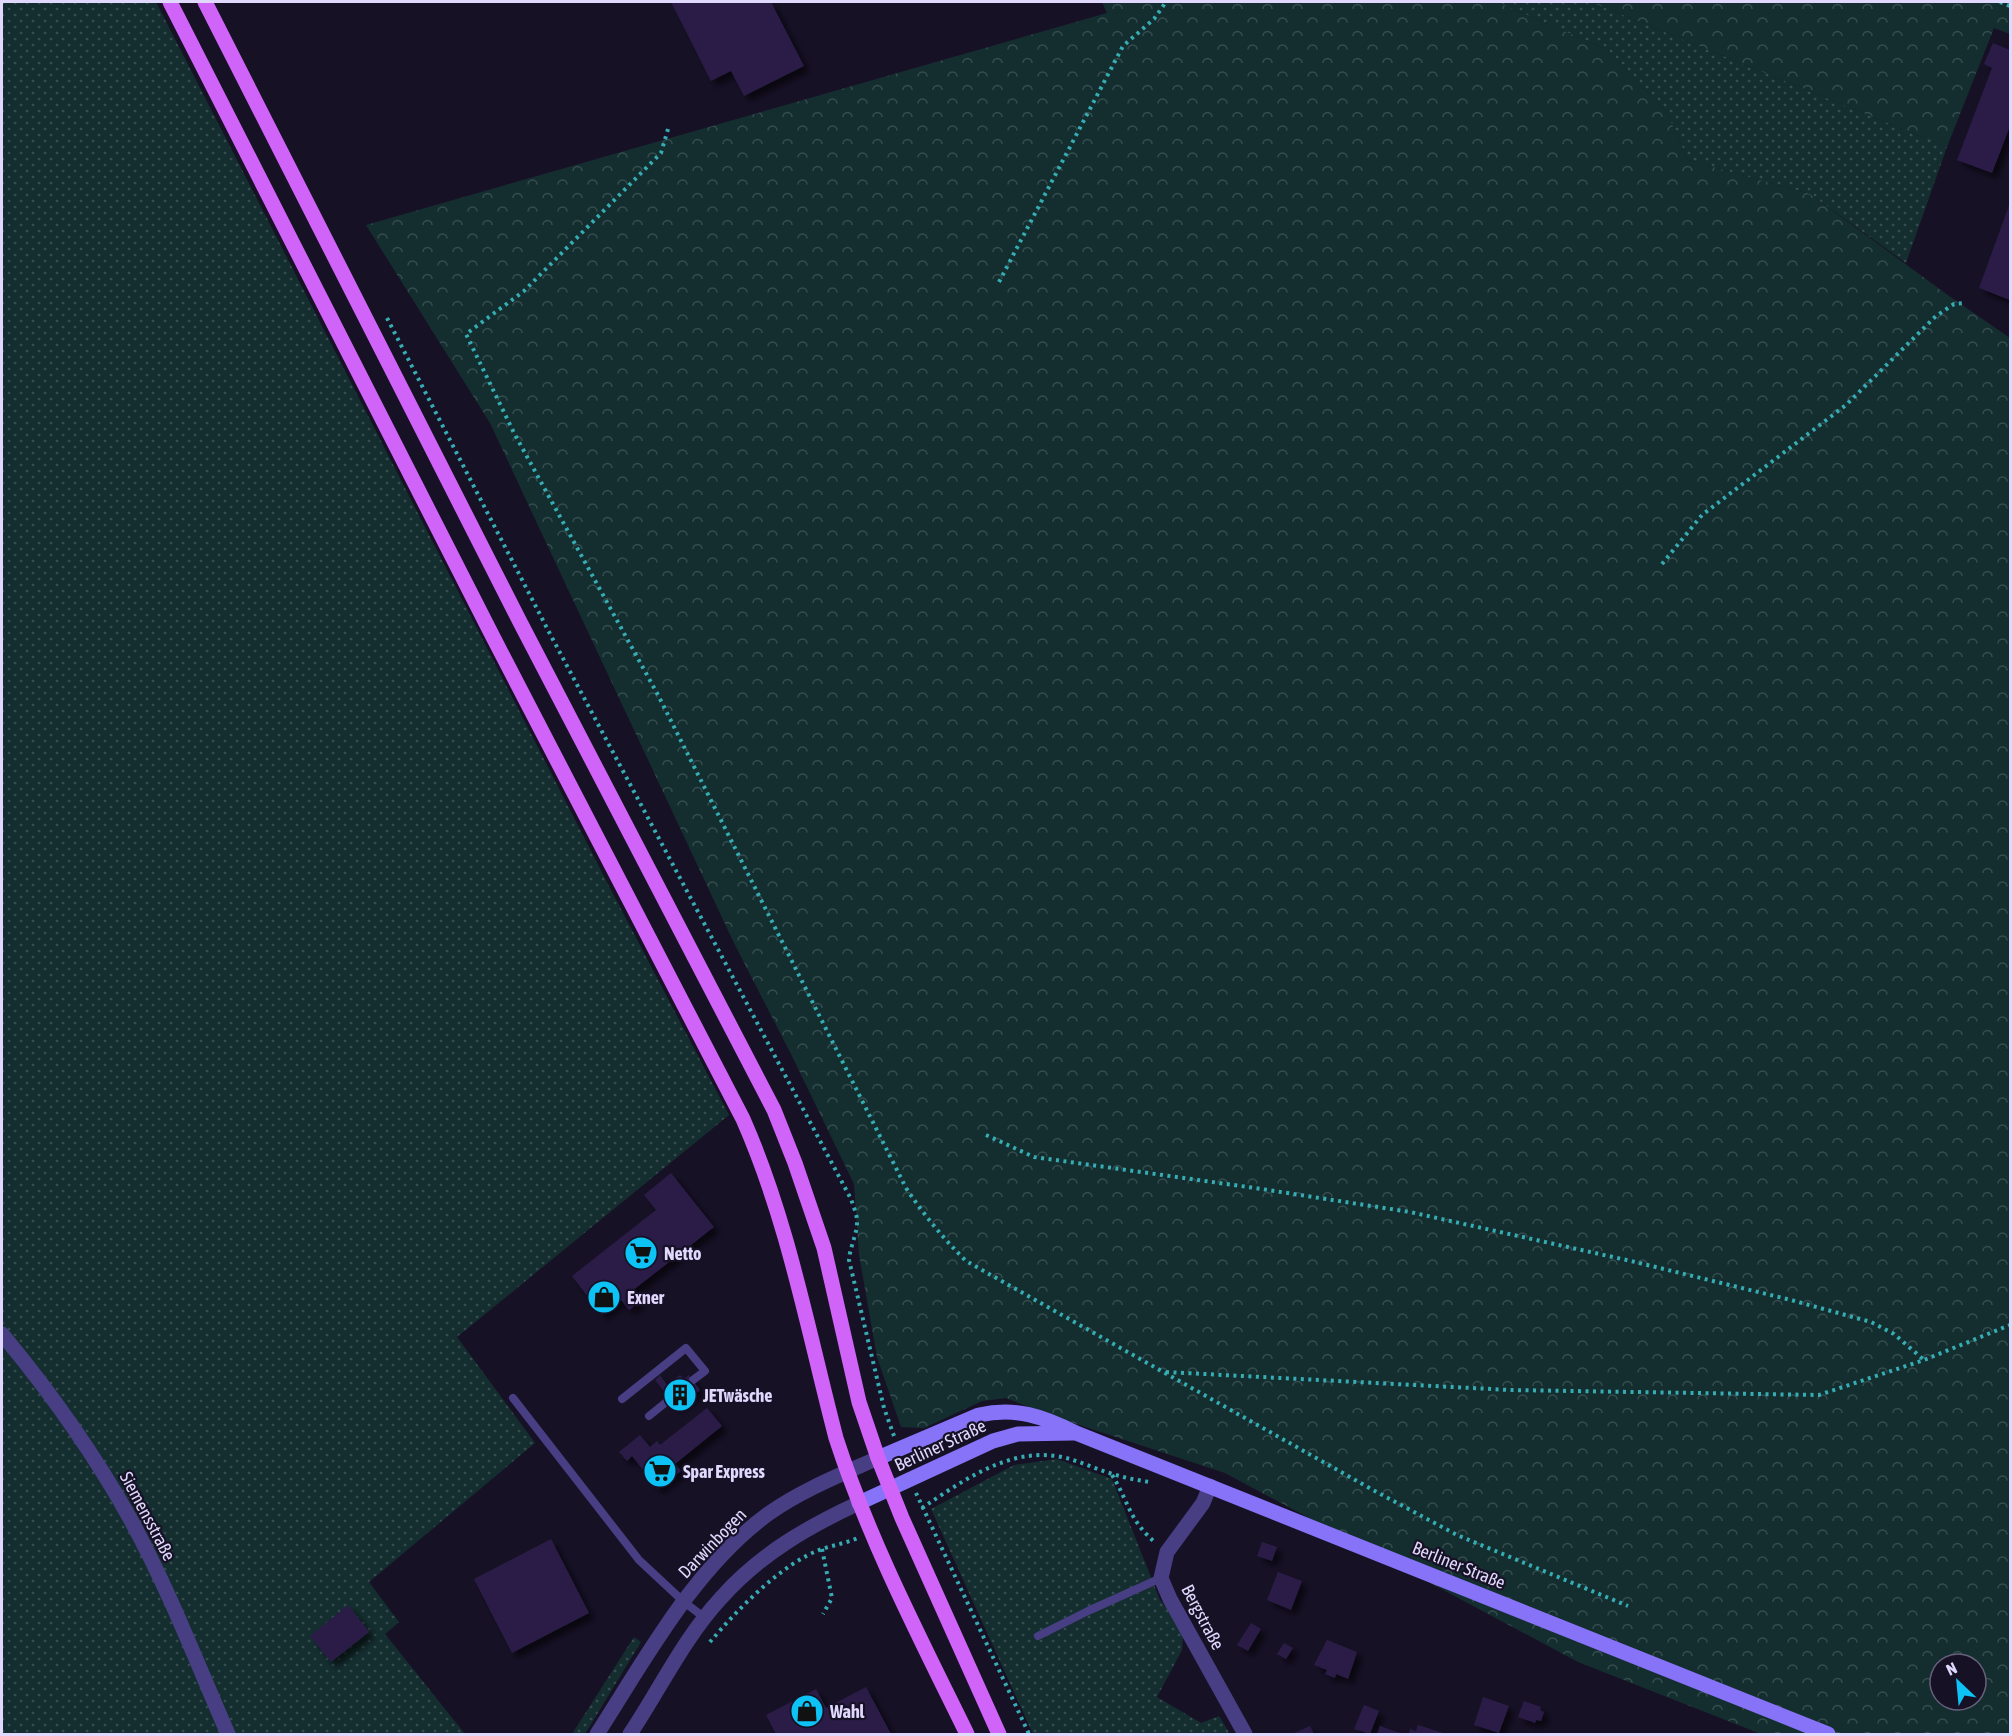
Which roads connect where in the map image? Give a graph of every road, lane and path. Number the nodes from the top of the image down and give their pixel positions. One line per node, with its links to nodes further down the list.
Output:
1 (170, 2): 22 (main road)
2 (205, 2): 21 (main road)
3 (1166, 2): 7 (path)
4 (2000, 2): 5 (path)
5 (2010, 6)
6 (668, 129): 14 (path)
7 (999, 282)
8 (1963, 303): 9 (path)
9 (1662, 564)
10 (986, 1135): 13 (path)
11 (2010, 1325): 13 (path)
12 (2, 1334): 39 (street, Siemensstraße)
13 (1924, 1360): 14 (path)
14 (1163, 1371): 34 (path)
15 (693, 1380): 18 (lane)
16 (513, 1398): 33 (lane)
17 (670, 1399): 19 (lane)
18 (621, 1400)
19 (649, 1416)
20 (1076, 1432): 21 (street, Berliner Straße); 25 (street, Berliner Straße); 26 (street, Berliner Straße)
21 (878, 1458): 22 (street, Darwinbogen); 26 (main road)
22 (847, 1472): 27 (main road); 33 (street, Darwinbogen)
23 (1112, 1474): 24 (path); 28 (path); 31 (path)
24 (1155, 1484)
25 (1210, 1486): 31 (street, Bergstraße); 45 (street, Berliner Straße)
26 (890, 1489): 27 (street, Berliner Straße); 28 (main road)
27 (859, 1503): 29 (main road); 36 (street)
28 (902, 1518): 43 (main road)
29 (871, 1532): 30 (path); 42 (main road)
30 (822, 1549): 35 (path); 38 (path)
31 (1167, 1552): 32 (street, Bergstraße)
32 (1161, 1578): 37 (lane); 44 (street, Bergstraße)
33 (684, 1602): 36 (lane); 40 (street, Darwinbogen)
34 (1628, 1606)
35 (823, 1614)
36 (705, 1618): 41 (street)
37 (1038, 1636)
38 (708, 1644)
39 (228, 1734)
40 (597, 1734)
41 (630, 1734)
42 (966, 1734)
43 (999, 1734)
44 (1245, 1734)
45 (1828, 1734)

